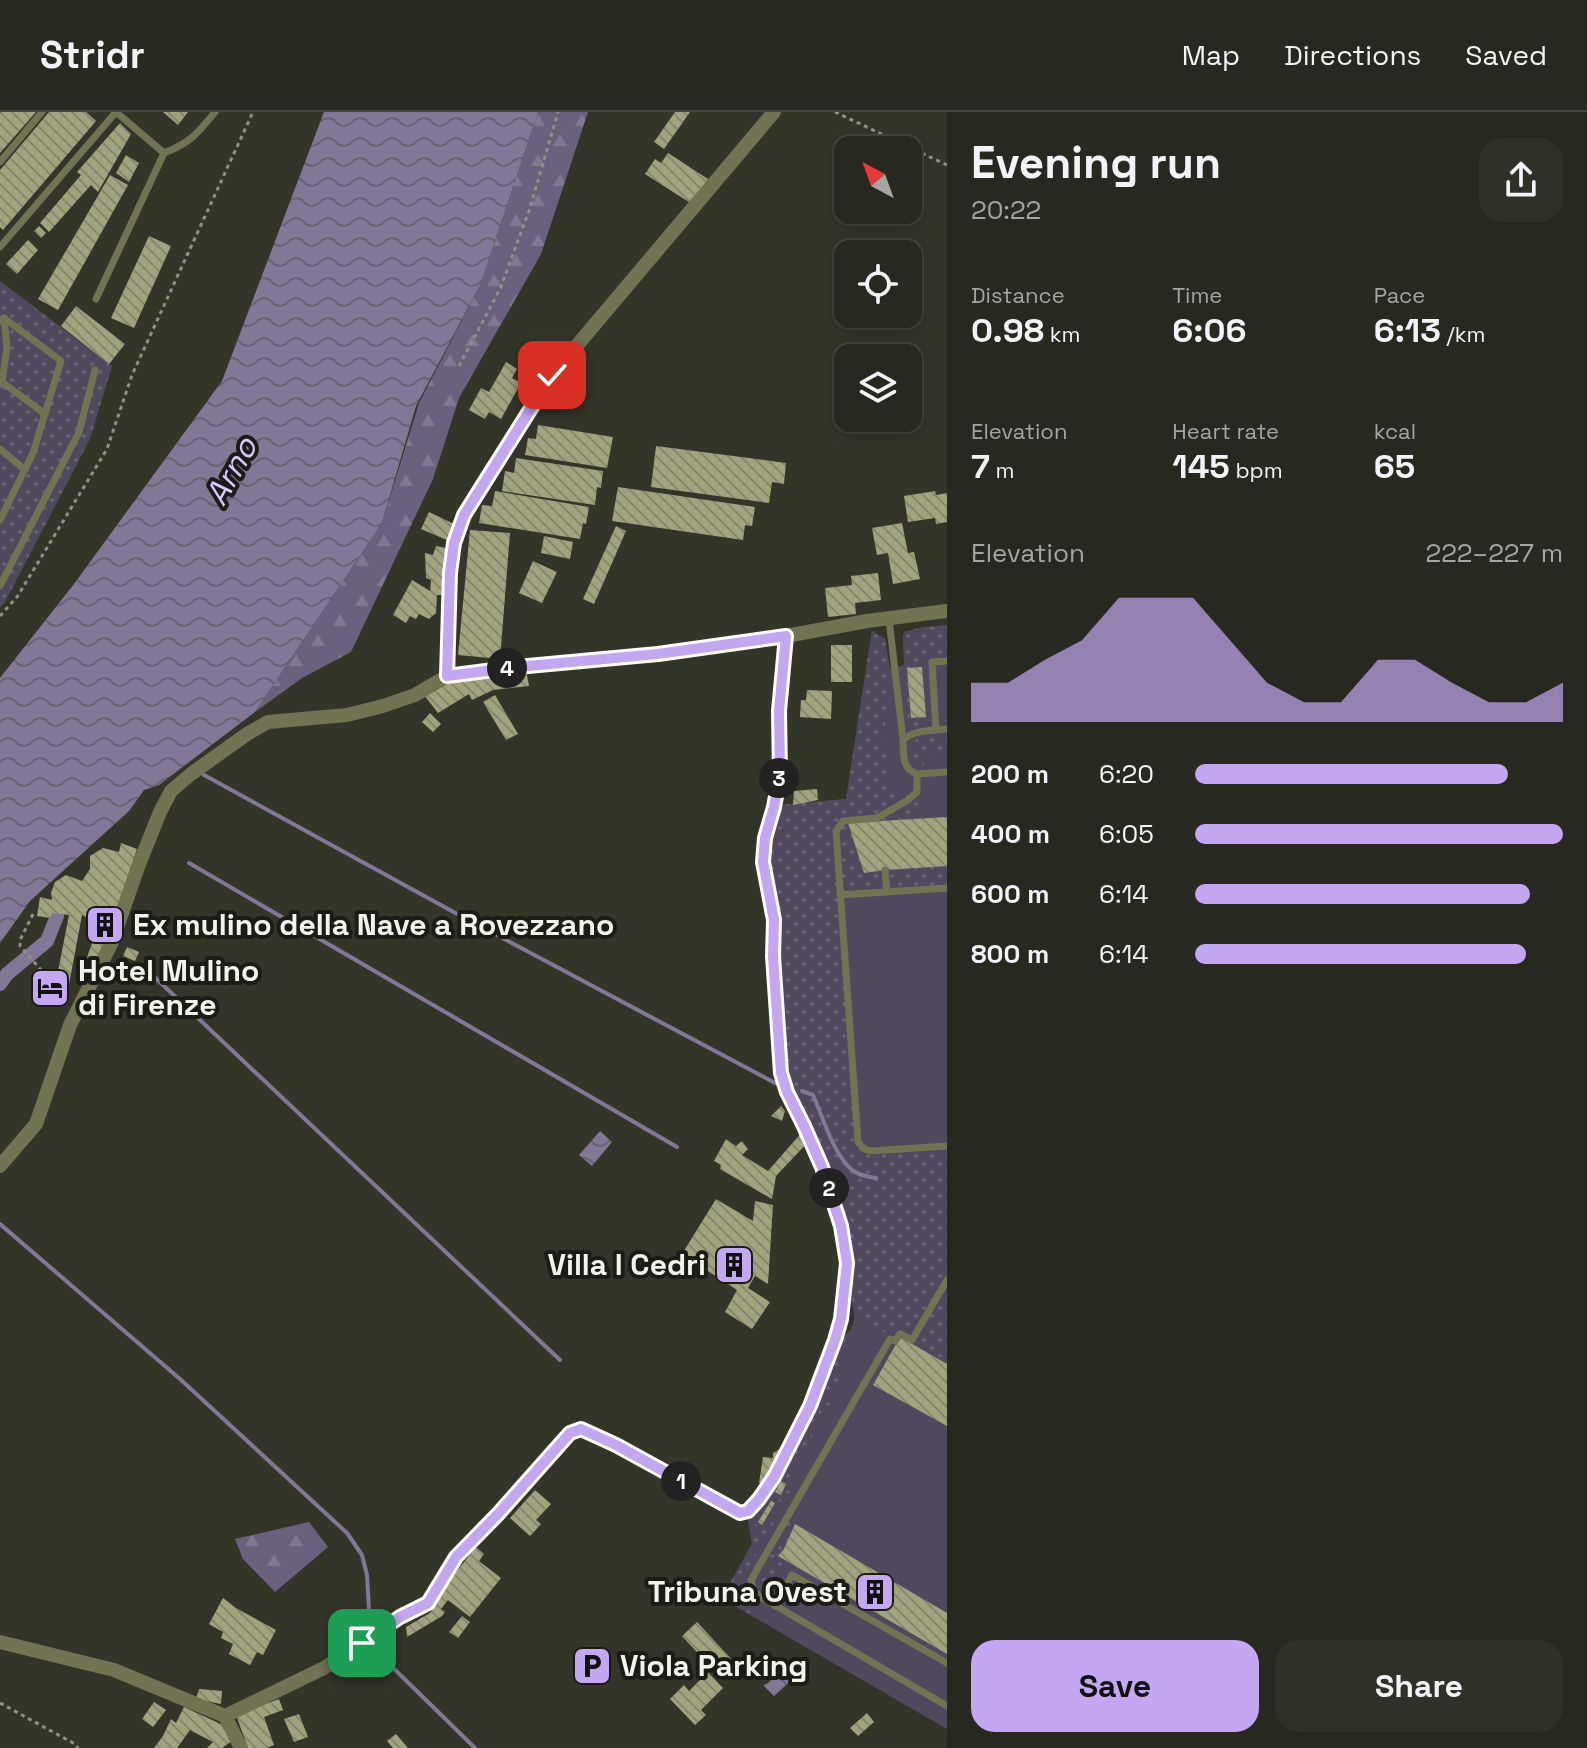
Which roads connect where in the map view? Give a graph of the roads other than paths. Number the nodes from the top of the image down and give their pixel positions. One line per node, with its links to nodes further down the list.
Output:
1 (42, 112): 6 (lane)
2 (116, 112): 5 (lane); 7 (lane)
3 (215, 112): 5 (lane)
4 (774, 112): 22 (street)
5 (164, 153): 8 (lane)
6 (0, 162)
7 (1, 244)
8 (96, 299)
9 (2, 319): 11 (lane); 12 (lane)
10 (95, 370): 17 (lane)
11 (1, 383): 12 (lane)
12 (45, 414): 14 (lane)
13 (0, 449): 14 (lane)
14 (25, 470): 15 (lane)
15 (3, 507): 16 (lane)
16 (0, 520)
17 (0, 586)
18 (947, 611): 19 (street)
19 (889, 618): 20 (street); 25 (lane)
20 (786, 636): 22 (street); 39 (street)
21 (947, 661): 24 (lane)
22 (447, 676): 33 (street)
23 (947, 729): 24 (lane)
24 (936, 730): 25 (lane)
25 (903, 740): 27 (lane)
26 (947, 772): 27 (lane)
27 (917, 774): 31 (lane)
28 (885, 870): 30 (lane)
29 (947, 888): 30 (lane)
30 (887, 892): 31 (lane)
31 (840, 895): 32 (lane)
32 (947, 1146)
33 (0, 1166)
34 (947, 1280): 35 (lane)
35 (775, 1606): 37 (lane); 38 (lane)
36 (0, 1642): 39 (street)
37 (947, 1663)
38 (947, 1706)
39 (225, 1716): 40 (street)
40 (241, 1748)

